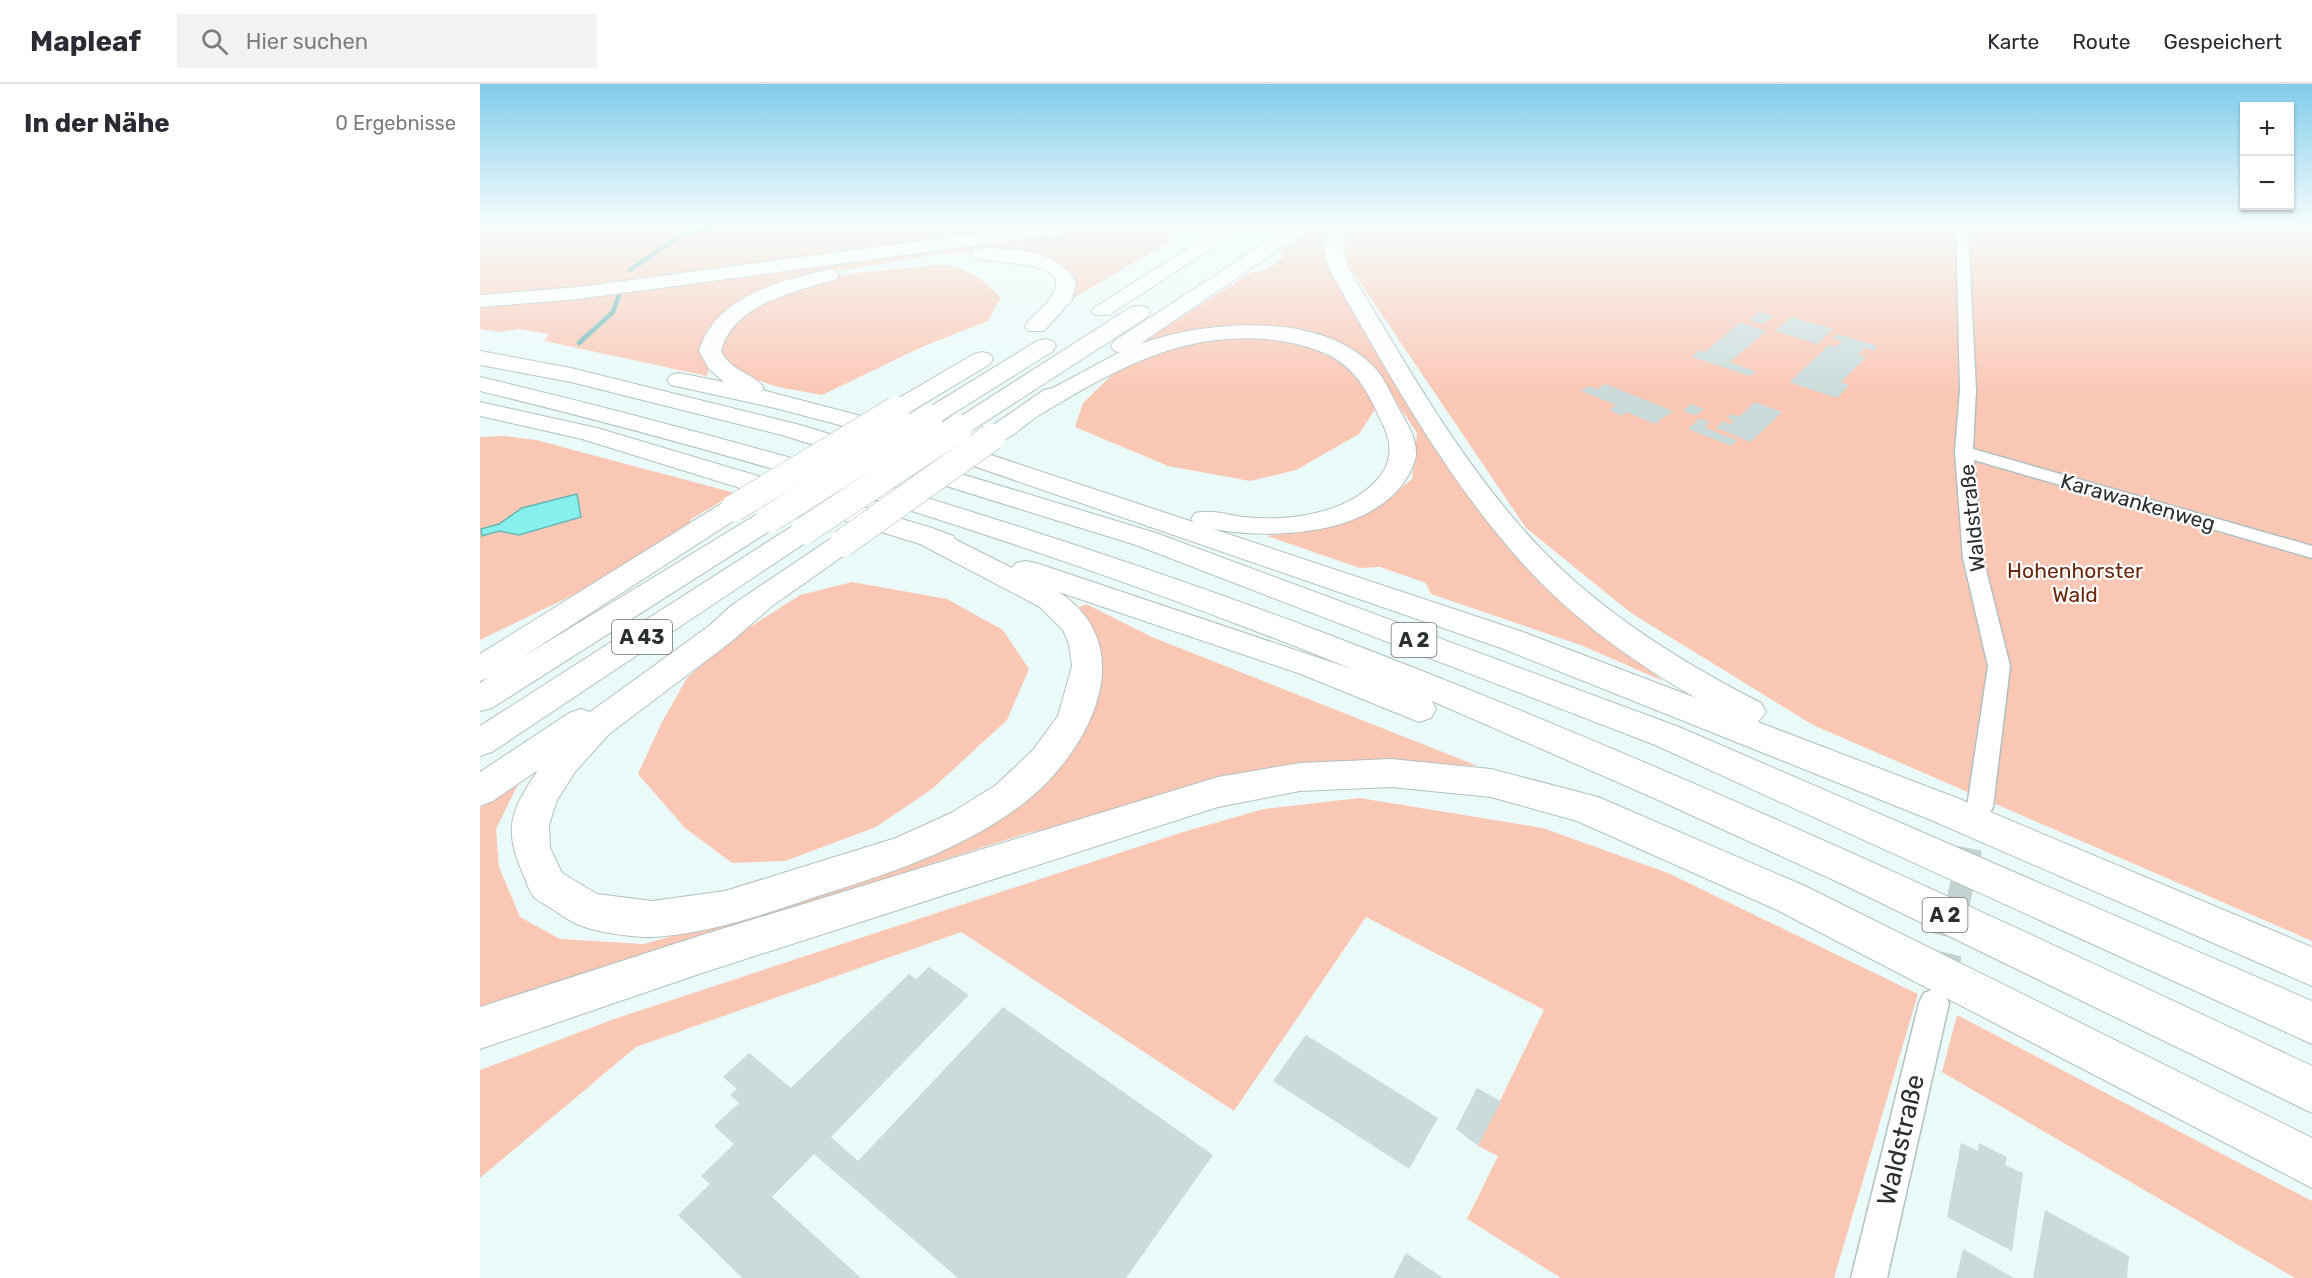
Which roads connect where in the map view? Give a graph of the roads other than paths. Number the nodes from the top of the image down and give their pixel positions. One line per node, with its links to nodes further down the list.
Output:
1 (662, 282): 12 (highway)
2 (808, 282): 19 (highway)
3 (1066, 282): 14 (highway)
4 (1112, 282): 10 (highway)
5 (1148, 282): 13 (highway)
6 (1184, 282): 33 (highway, A 43, bridge)
7 (1219, 282): 20 (highway)
8 (1346, 282): 36 (highway)
9 (1964, 282): 23 (street, Waldstraße)
10 (1108, 284)
11 (1088, 296): 14 (highway)
12 (480, 301)
13 (1081, 324)
14 (1036, 326): 28 (highway, bridge)
15 (1060, 337): 32 (highway, A 43, bridge)
16 (480, 339): 19 (highway)
17 (480, 358): 39 (highway, A 2)
18 (480, 384): 34 (highway, A 2)
19 (778, 401): 25 (highway)
20 (1034, 408): 25 (highway); 29 (highway, bridge)
21 (480, 409): 24 (highway)
22 (480, 430): 24 (highway)
23 (1964, 452): 27 (street, Karawankenweg); 36 (street, Waldstraße)
24 (677, 459): 26 (highway)
25 (1048, 481): 36 (highway)
26 (922, 534): 29 (highway); 34 (highway)
27 (2312, 552)
28 (615, 581): 30 (highway); 31 (highway)
29 (761, 600): 35 (highway)
30 (480, 646)
31 (480, 669)
32 (480, 699)
33 (480, 743)
34 (1576, 748): 41 (highway, A 2)
35 (480, 790)
36 (1962, 808): 37 (highway)
37 (2312, 967)
38 (1934, 1003): 43 (street, Waldstraße)
39 (2312, 1023)
40 (480, 1028): 42 (highway)
41 (2312, 1090)
42 (2312, 1164)
43 (1869, 1278)

